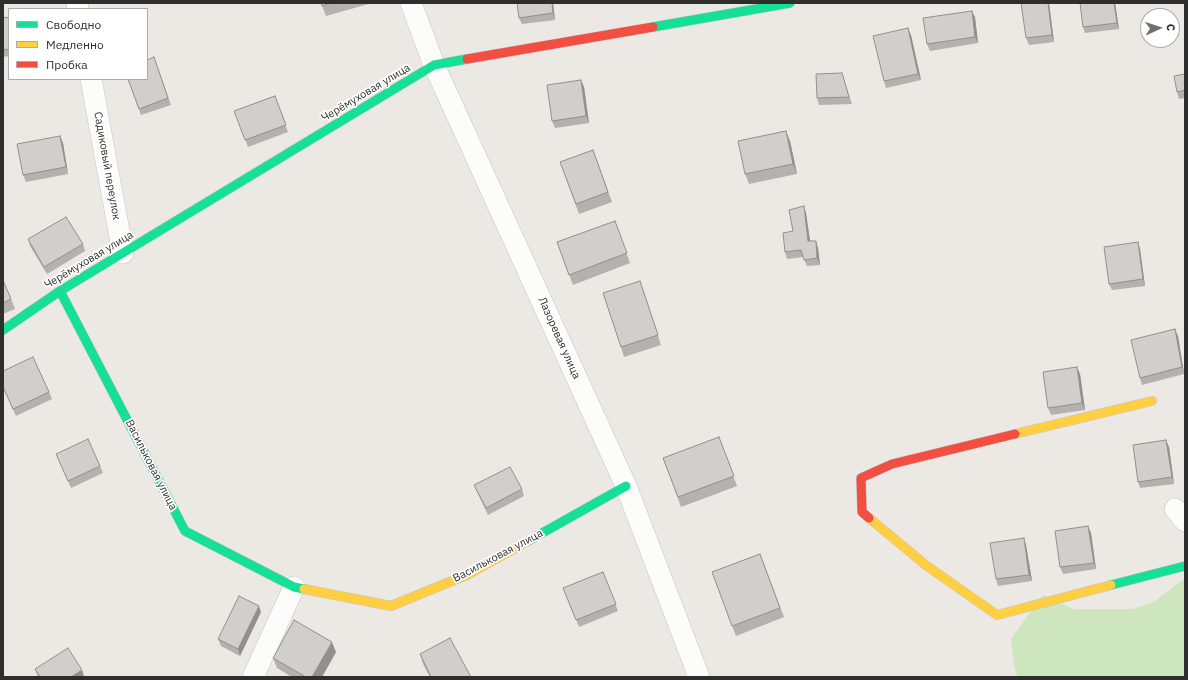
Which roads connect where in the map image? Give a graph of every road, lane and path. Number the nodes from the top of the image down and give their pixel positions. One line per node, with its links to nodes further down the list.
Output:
1 (411, 3): 3 (street, Лазоревая улица)
2 (790, 3): 3 (street, Черёмуховая улица)
3 (434, 65): 5 (street, Черёмуховая улица); 9 (street, Лазоревая улица)
4 (91, 80): 5 (street, Садиковый переулок)
5 (123, 253): 6 (street, Черёмуховая улица)
6 (60, 291): 7 (street, Черёмуховая улица); 11 (street, Васильковая улица)
7 (3, 330)
8 (1152, 401): 10 (street)
9 (626, 486): 11 (street, Васильковая улица); 13 (street, Лазоревая улица)
10 (1185, 566)
11 (294, 588): 12 (street)
12 (253, 677)
13 (699, 677)

